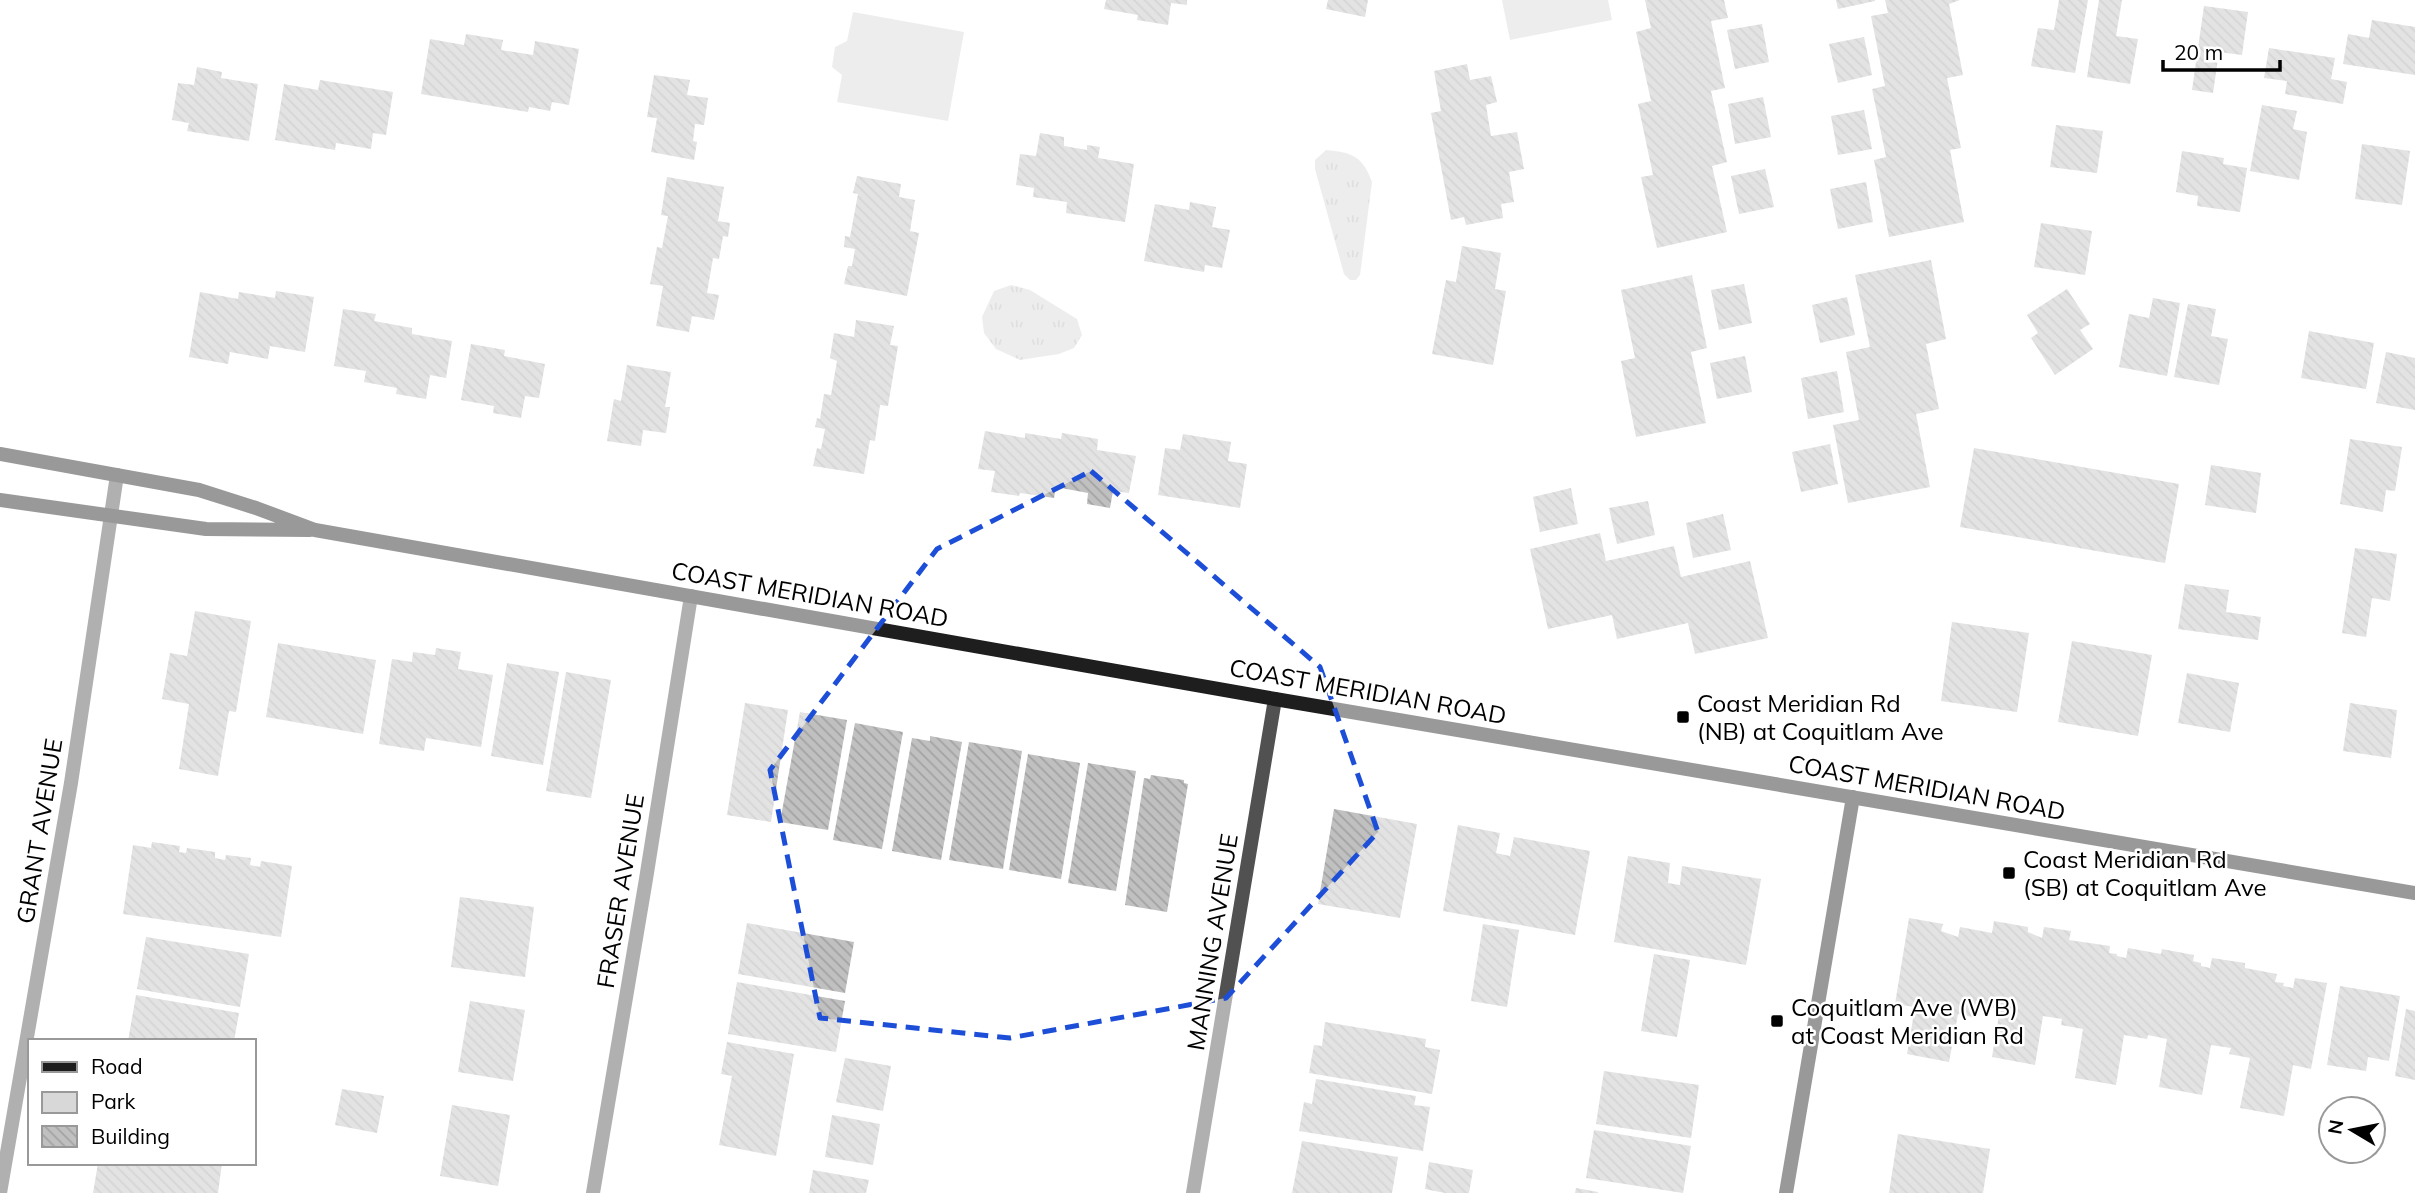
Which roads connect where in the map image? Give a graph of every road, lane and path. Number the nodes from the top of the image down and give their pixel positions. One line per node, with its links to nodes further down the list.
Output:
1 (0, 454): 2 (main road, COAST MERIDIAN ROAD)
2 (117, 475): 4 (street, GRANT AVENUE); 5 (main road, COAST MERIDIAN ROAD)
3 (0, 500): 4 (main road, COAST MERIDIAN ROAD)
4 (111, 516): 5 (main road, COAST MERIDIAN ROAD); 10 (street, GRANT AVENUE)
5 (315, 530): 6 (main road, COAST MERIDIAN ROAD)
6 (691, 596): 7 (main road, COAST MERIDIAN ROAD); 11 (street, FRASER AVENUE)
7 (1275, 699): 8 (main road, COAST MERIDIAN ROAD); 12 (street, MANNING AVENUE)
8 (1853, 797): 9 (main road, COAST MERIDIAN ROAD); 13 (main road)
9 (2415, 893)
10 (0, 1193)
11 (593, 1193)
12 (1193, 1193)
13 (1786, 1193)

